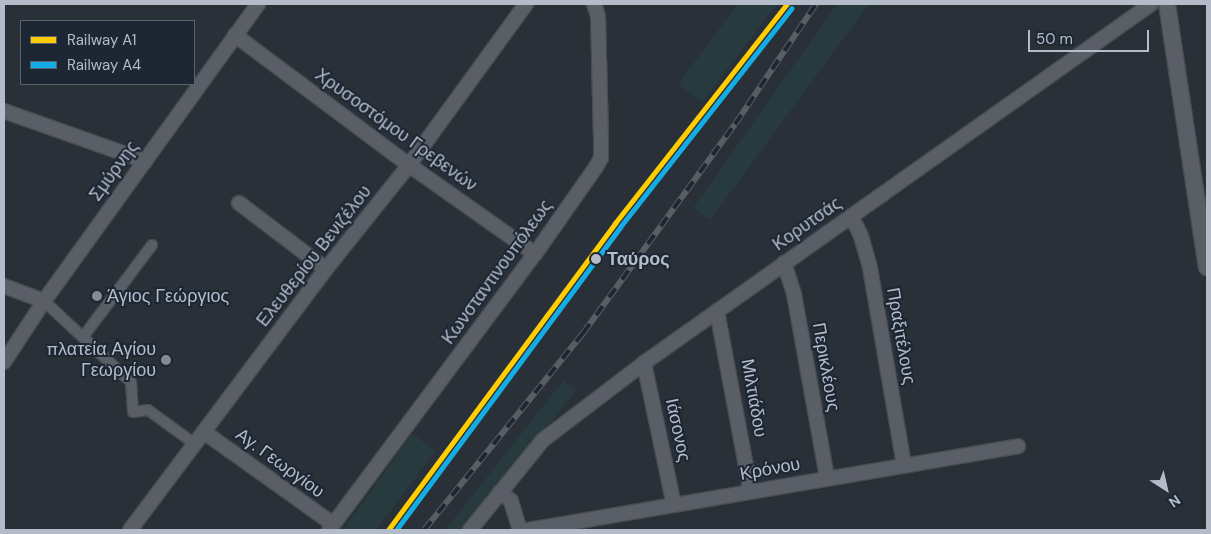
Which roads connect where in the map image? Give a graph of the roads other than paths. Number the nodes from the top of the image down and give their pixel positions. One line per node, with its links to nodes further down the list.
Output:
1 (258, 4): 6 (street, Σμύρνης)
2 (526, 4): 9 (street, Ελευθερίου Βενιζέλου)
3 (594, 4): 13 (street, Κωνσταντινουπόλεως)
4 (1151, 4): 11 (street, Κορυτσάς)
5 (1167, 4): 15 (street)
6 (235, 35): 8 (street, Σμύρνης); 9 (street, Χρυσοστόμου Γρεβενών)
7 (4, 111): 8 (street)
8 (145, 161): 18 (street, Σμύρνης)
9 (410, 164): 13 (street, Χρυσοστόμου Γρεβενών); 16 (street, Ελευθερίου Βενιζέλου)
10 (239, 203): 16 (street)
11 (851, 216): 14 (street, Κορυτσάς); 26 (street, Πραξιτέλους)
12 (152, 244): 20 (street)
13 (535, 254): 31 (street, Κωνσταντινουπόλεως)
14 (784, 263): 19 (street, Κορυτσάς); 27 (street, Περικλέους)
15 (1207, 267)
16 (326, 269): 23 (street, Ελευθερίου Βενιζέλου)
17 (4, 286): 18 (street)
18 (44, 301): 20 (street); 21 (street, Σμύρνης)
19 (717, 311): 22 (street, Κορυτσάς); 29 (street, Μιλτιάδου)
20 (83, 336): 24 (street)
21 (4, 362)
22 (644, 363): 28 (street, Κορυτσάς); 30 (street, Ιάσονος)
23 (204, 432): 24 (street, Ελευθερίου Βενιζέλου); 31 (street, Αγ. Γεωργίου)
24 (195, 444): 32 (street, Ελευθερίου Βενιζέλου)
25 (1018, 446): 26 (street, Κρόνου)
26 (904, 465): 27 (street, Κρόνου)
27 (827, 478): 29 (street, Κρόνου)
28 (500, 492): 33 (street); 34 (street)
29 (751, 492): 30 (street, Κρόνου)
30 (674, 505): 35 (street, Κρόνου)
31 (331, 527)
32 (130, 530)
33 (470, 530)
34 (520, 530)
35 (528, 530)

